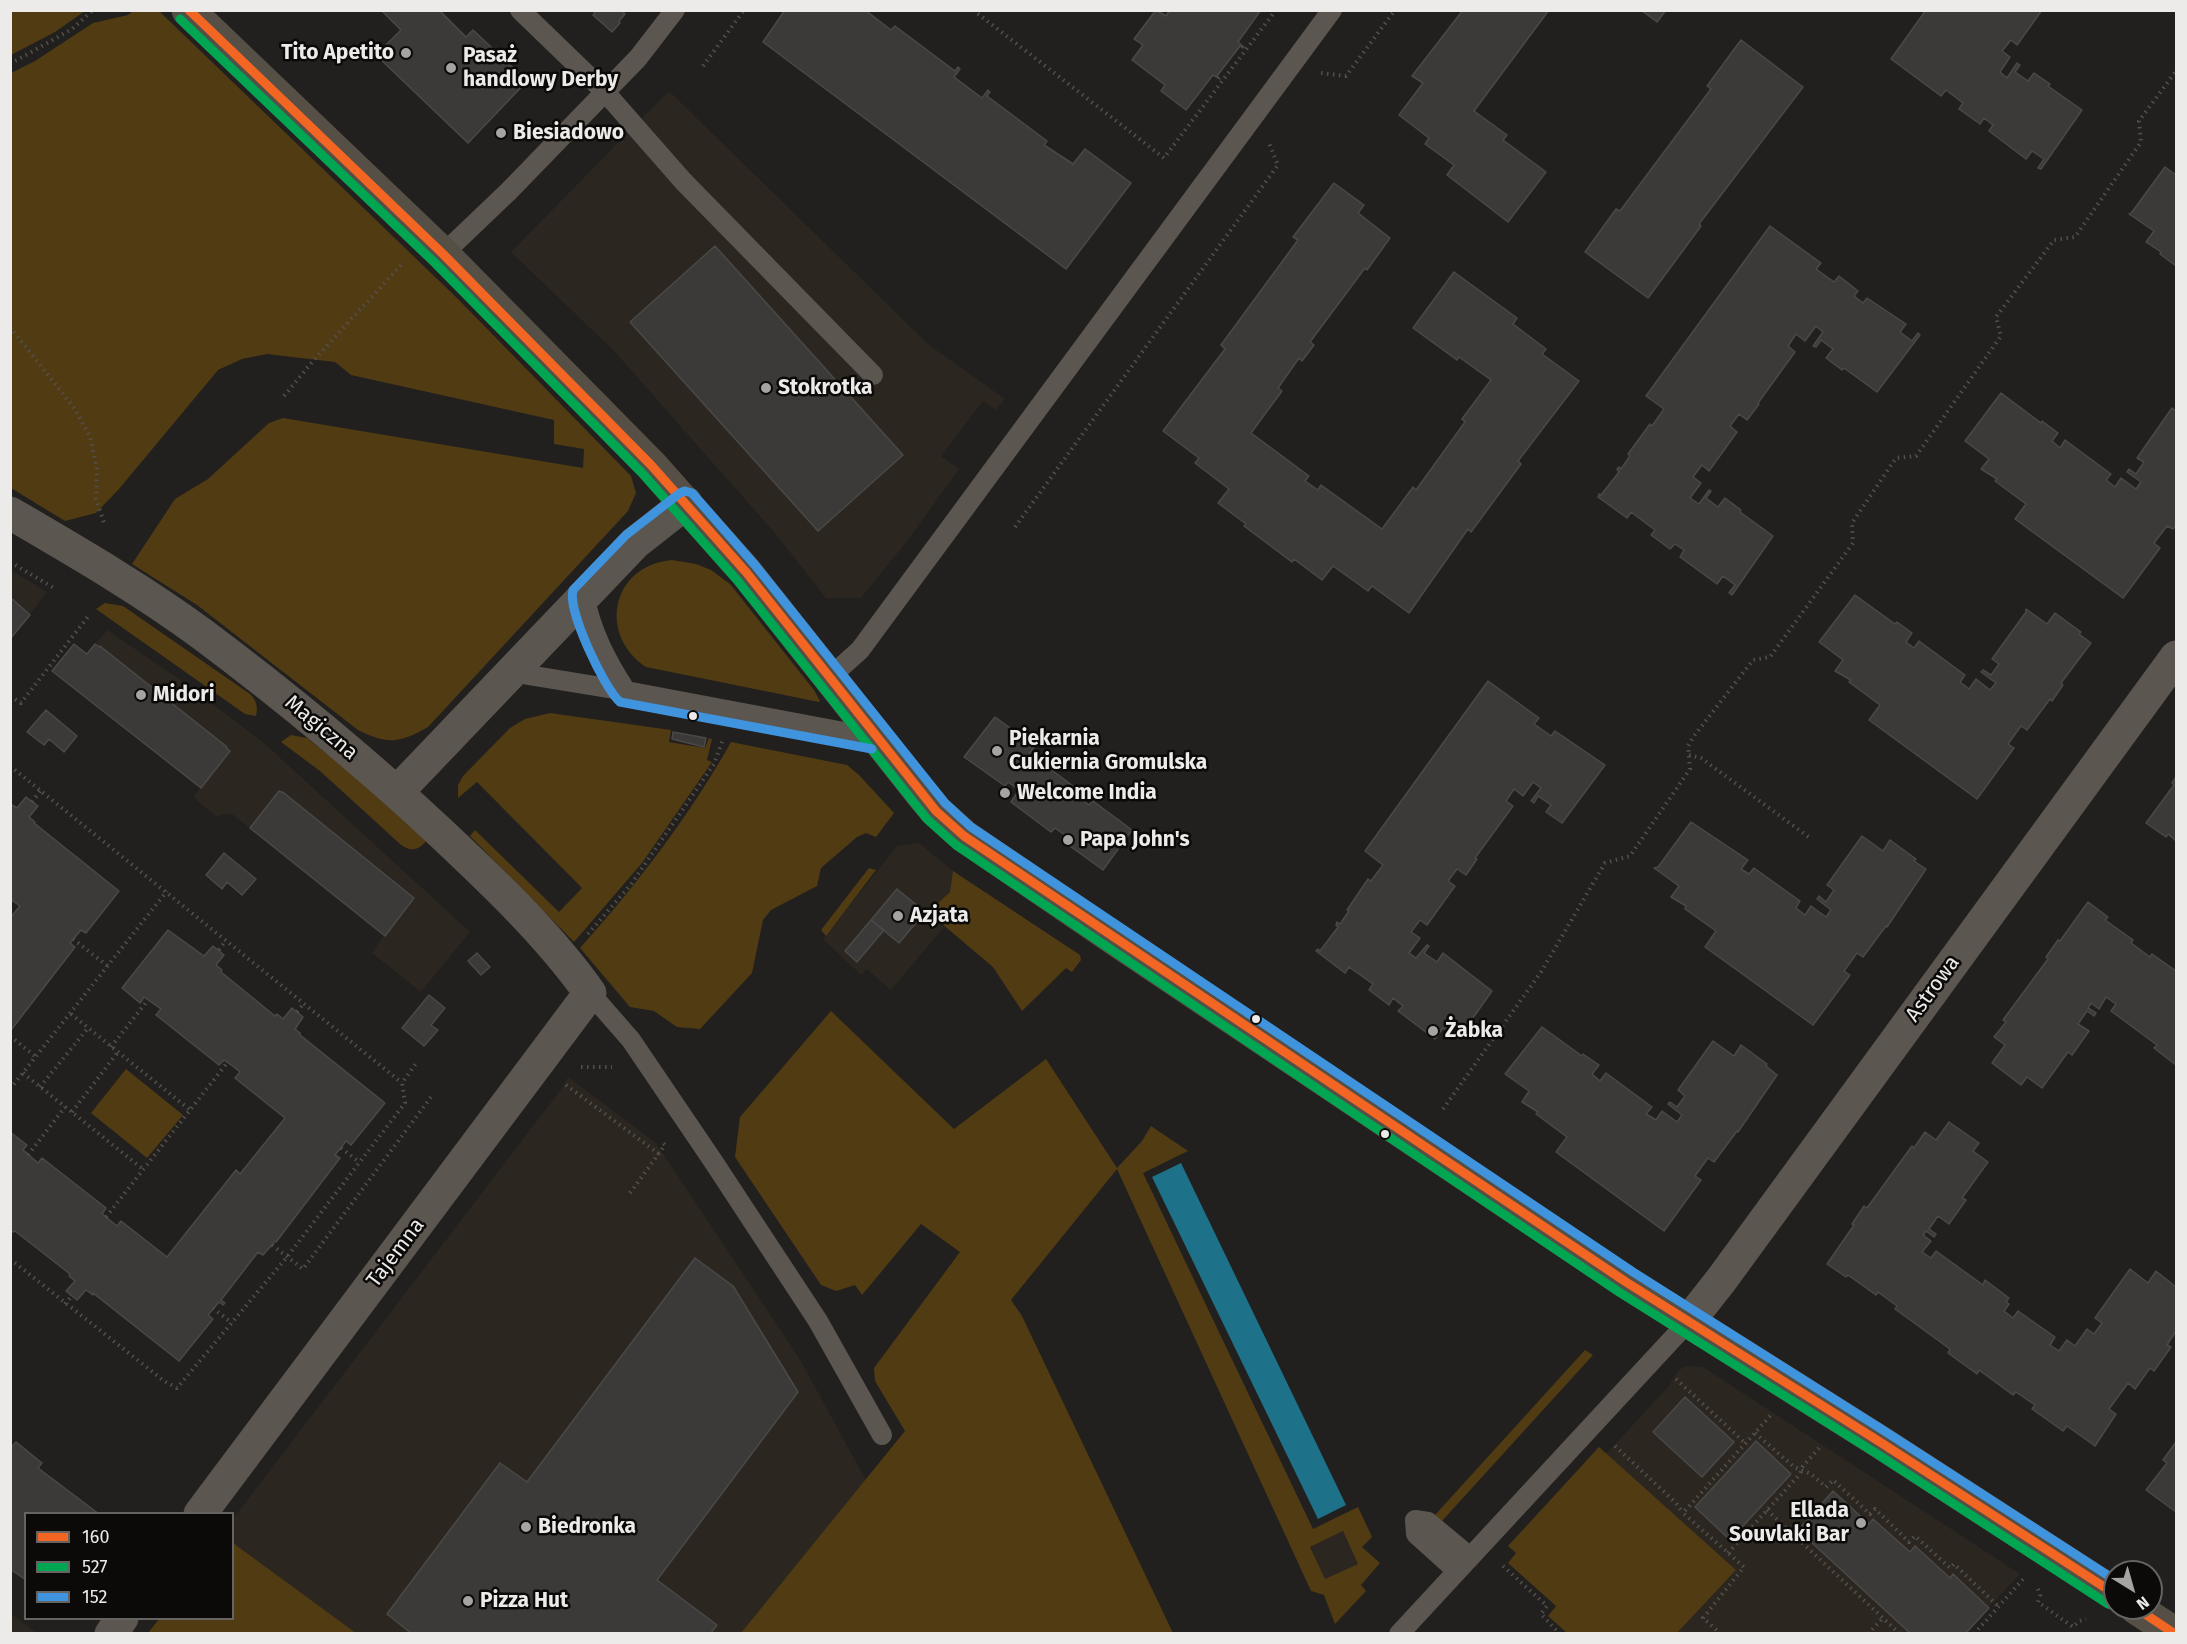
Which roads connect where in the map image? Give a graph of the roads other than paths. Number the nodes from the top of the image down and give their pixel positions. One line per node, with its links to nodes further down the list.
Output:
1 (188, 10): 6 (street)
2 (520, 10): 5 (lane)
3 (675, 10): 5 (lane)
4 (1332, 10): 13 (lane)
5 (605, 92): 6 (lane); 7 (lane)
6 (434, 246): 8 (street)
7 (873, 375)
8 (686, 503): 10 (street); 13 (street)
9 (10, 513): 16 (street, Magiczna)
10 (584, 595): 12 (street); 14 (lane)
11 (2176, 657): 18 (street, Astrowa)
12 (510, 672): 14 (lane); 16 (street)
13 (830, 677): 15 (street)
14 (626, 691): 15 (lane)
15 (877, 738): 18 (street)
16 (397, 792): 17 (street, Magiczna)
17 (590, 993): 19 (lane); 20 (street, Tajemna)
18 (1689, 1321): 21 (street); 25 (lane)
19 (882, 1435)
20 (201, 1512)
21 (2103, 1586)
22 (121, 1620): 24 (street)
23 (2154, 1620): 26 (street)
24 (111, 1634)
25 (1399, 1634)
26 (2176, 1634)

